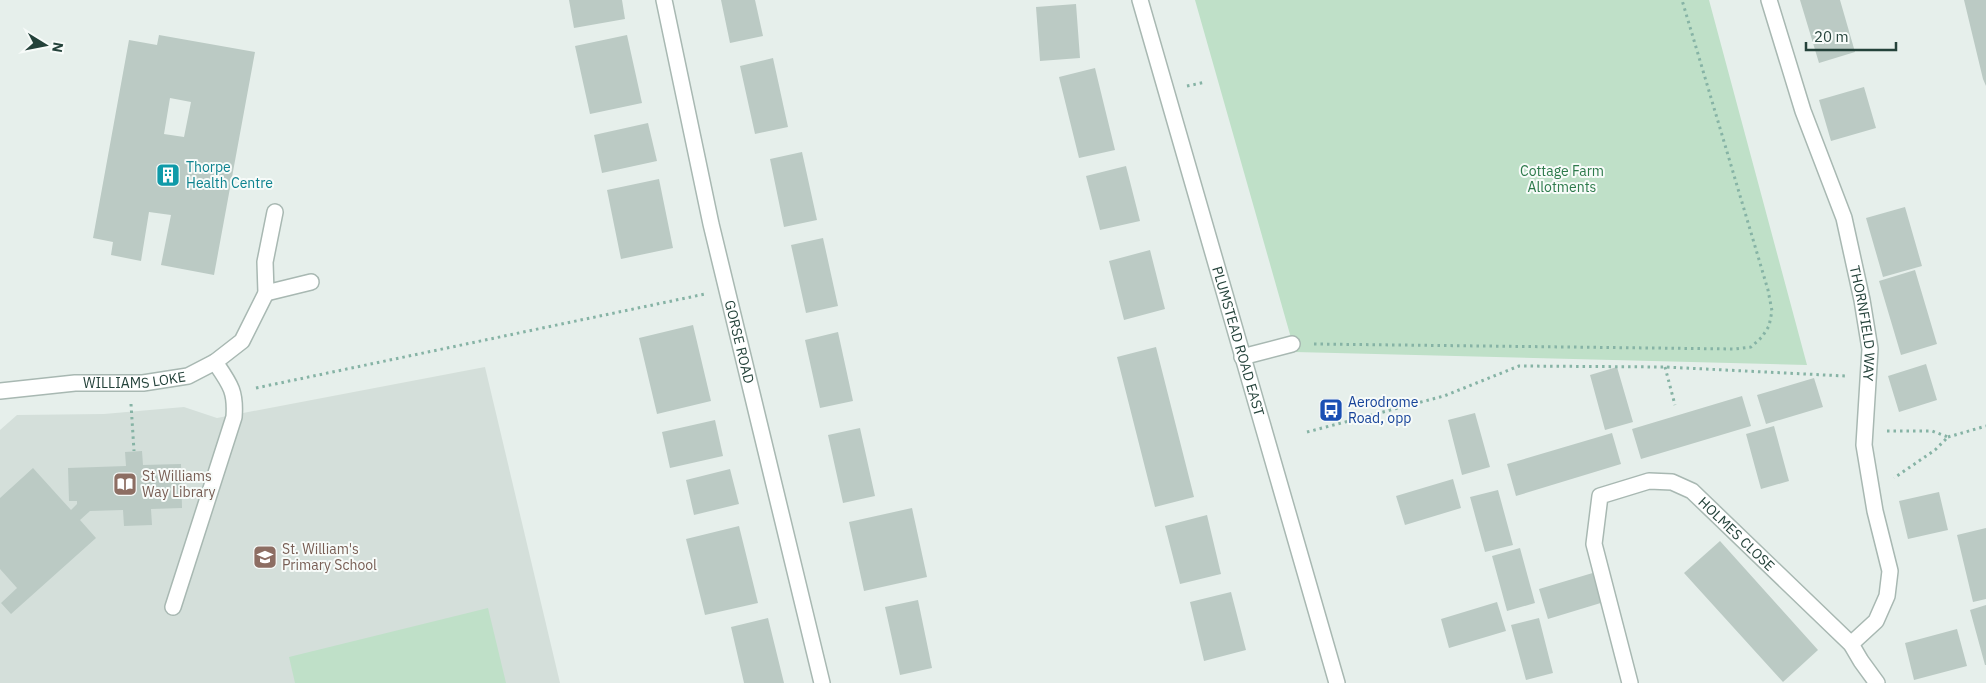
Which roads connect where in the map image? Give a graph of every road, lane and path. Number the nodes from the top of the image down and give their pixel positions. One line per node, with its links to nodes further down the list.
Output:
1 (664, 0): 7 (street, GORSE ROAD)
2 (1140, 0): 10 (street, PLUMSTEAD ROAD EAST)
3 (1682, 0): 9 (path)
4 (1769, 0): 13 (street, THORNFIELD WAY)
5 (275, 212): 8 (street)
6 (311, 282): 8 (street)
7 (727, 290): 16 (path); 26 (street, GORSE ROAD)
8 (266, 293): 11 (street, WILLIAMS LOKE)
9 (1292, 344): 10 (street)
10 (1242, 358): 27 (street, PLUMSTEAD ROAD EAST)
11 (215, 362): 14 (street, WILLIAMS LOKE); 16 (street)
12 (1664, 367): 13 (path); 17 (path); 19 (path)
13 (1869, 377): 20 (street, THORNFIELD WAY)
14 (130, 383): 15 (street, WILLIAMS LOKE); 22 (path)
15 (0, 391)
16 (233, 393): 24 (street)
17 (1675, 405)
18 (1986, 426): 21 (path)
19 (1307, 432)
20 (1864, 432): 21 (path); 23 (street, THORNFIELD WAY)
21 (1948, 437): 23 (path)
22 (134, 451)
23 (1871, 492): 25 (street, THORNFIELD WAY)
24 (173, 607)
25 (1851, 644): 28 (street, HOLMES CLOSE); 29 (street, HOLMES CLOSE)
26 (822, 683)
27 (1337, 683)
28 (1630, 683)
29 (1877, 683)

